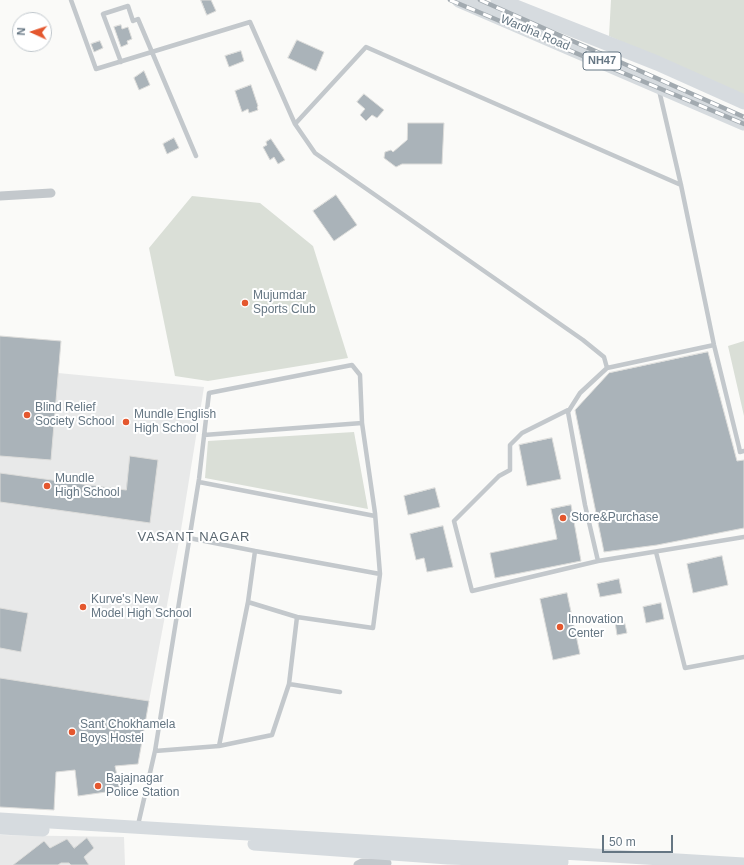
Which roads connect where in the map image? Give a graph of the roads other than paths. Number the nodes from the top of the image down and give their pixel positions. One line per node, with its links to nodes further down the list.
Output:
1 (71, 0): 5 (lane)
2 (459, 0): 6 (highway, Wardha Road / NH47)
3 (498, 0): 7 (highway, Wardha Road / NH47)
4 (153, 52): 5 (lane); 5 (lane); 9 (lane); 10 (lane)
5 (121, 62)
6 (657, 85): 8 (highway, Wardha Road / NH47); 11 (lane)
7 (744, 102)
8 (744, 123)
9 (295, 124): 11 (lane); 15 (lane)
10 (196, 156)
11 (681, 185): 14 (lane)
12 (51, 193): 13 (street)
13 (0, 196)
14 (714, 345): 15 (lane); 19 (lane)
15 (607, 368): 16 (lane)
16 (568, 410): 26 (lane); 26 (lane)
17 (362, 423): 18 (lane); 18 (lane); 21 (lane)
18 (204, 435): 20 (lane)
19 (744, 451)
20 (198, 482): 21 (lane); 23 (lane)
21 (375, 516): 27 (lane)
22 (744, 537): 25 (lane)
23 (189, 538): 24 (lane); 34 (lane)
24 (255, 551): 27 (lane); 28 (lane)
25 (656, 552): 26 (lane); 30 (lane)
26 (598, 561)
27 (380, 574): 29 (lane)
28 (248, 602): 29 (lane); 33 (lane)
29 (297, 617): 31 (lane)
30 (744, 657)
31 (289, 684): 32 (lane); 33 (lane)
32 (340, 692)
33 (220, 746): 34 (lane)
34 (154, 751): 36 (lane)
35 (0, 819): 36 (main road)
36 (138, 827): 38 (main road)
37 (0, 828): 38 (main road)
38 (388, 856): 39 (main road); 42 (street)
39 (495, 858): 40 (main road)
40 (610, 862): 41 (main road); 43 (main road)
41 (744, 864)
42 (358, 865)
43 (628, 865)

